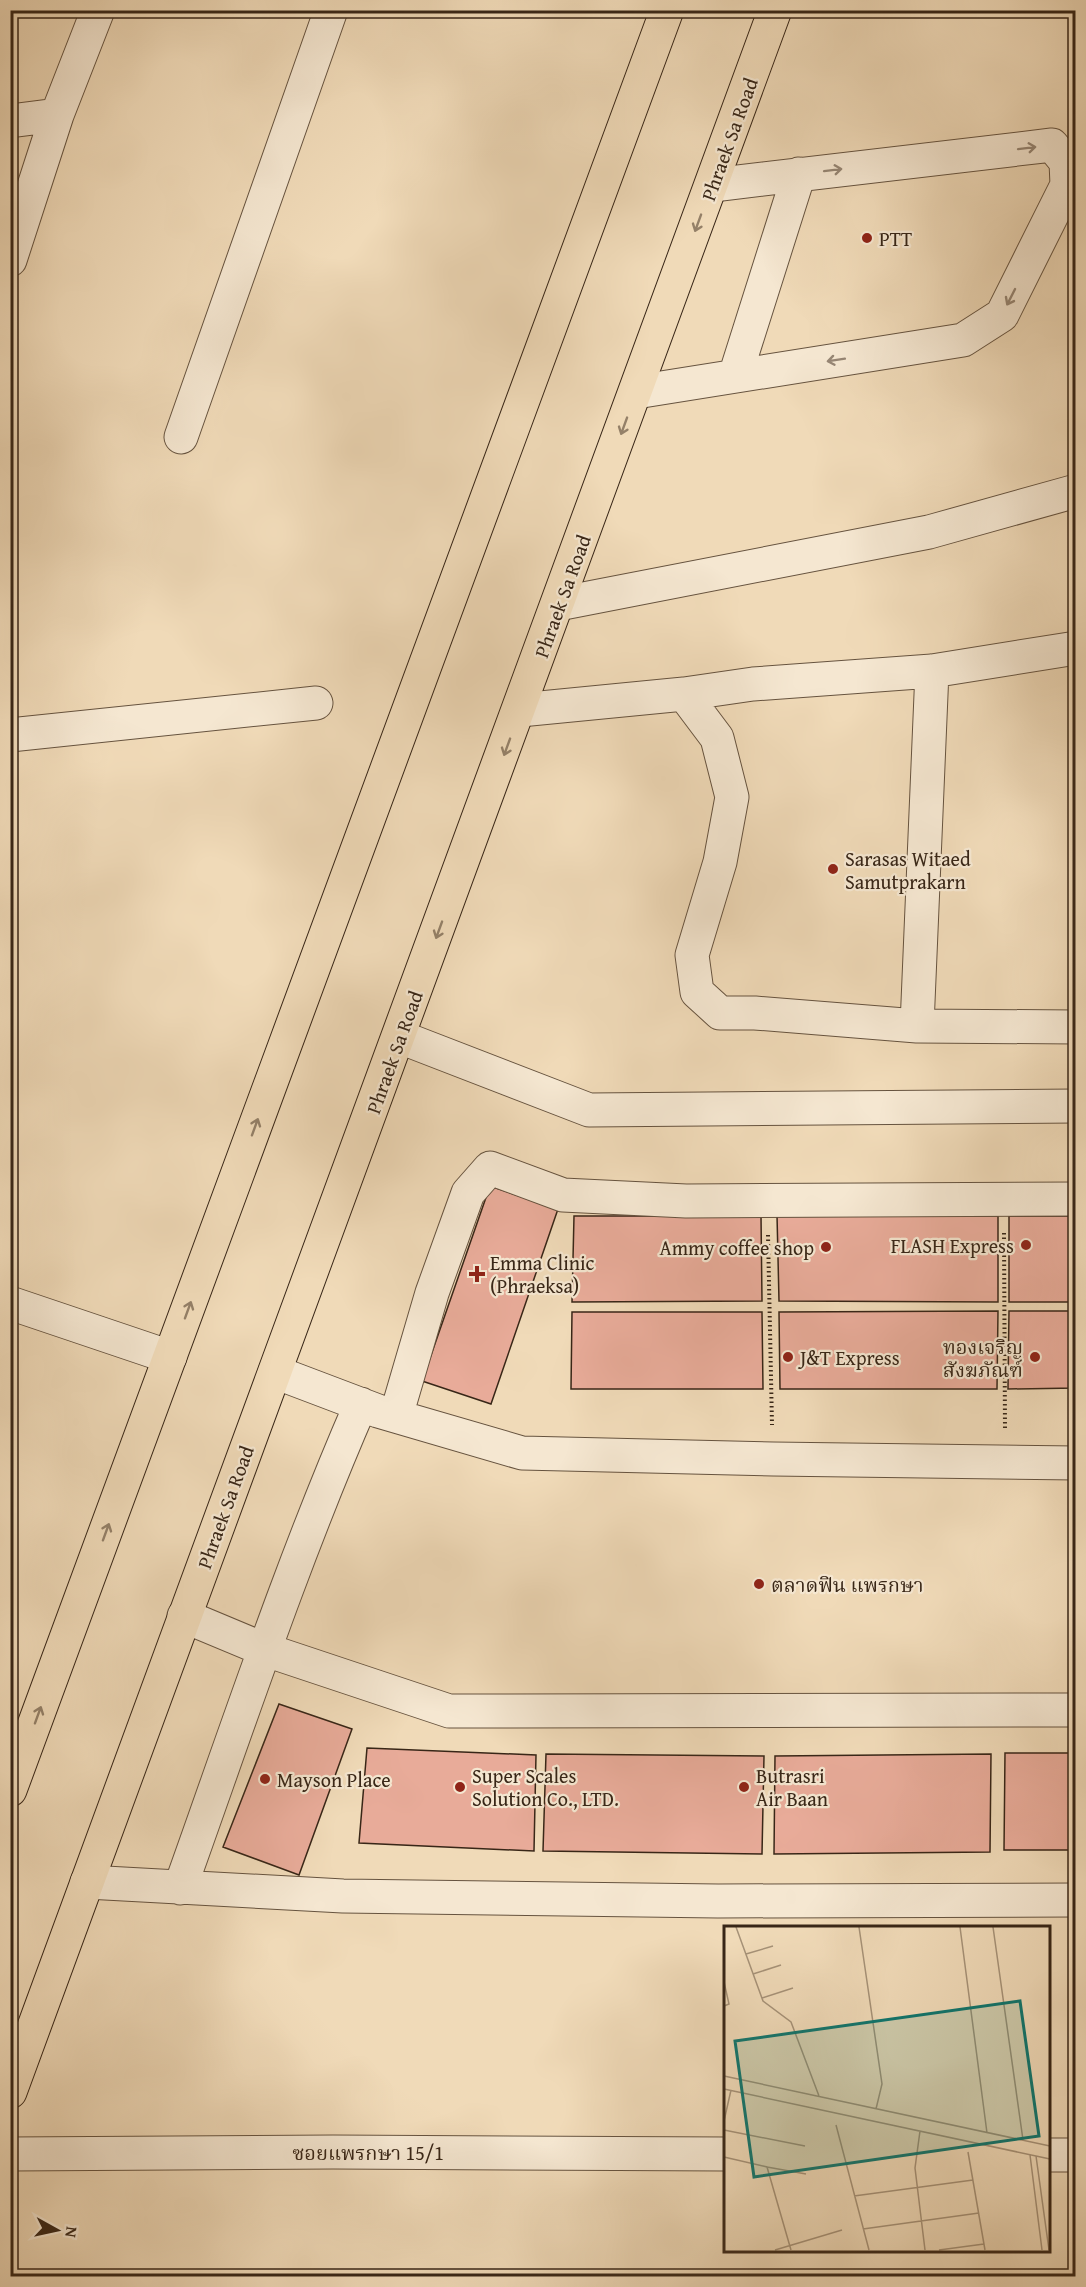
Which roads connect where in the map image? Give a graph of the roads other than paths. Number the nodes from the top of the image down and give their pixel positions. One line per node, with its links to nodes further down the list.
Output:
1 (98, 10): 5 (street)
2 (331, 10): 12 (street)
3 (668, 10): 27 (main road, one-way to 3)
4 (776, 10): 8 (main road, Phraek Sa Road)
5 (57, 115): 6 (street); 9 (street)
6 (10, 121)
7 (799, 174): 8 (street); 10 (street); 10 (street, one-way to 10)
8 (713, 185): 11 (main road, Phraek Sa Road, one-way to 11)
9 (10, 260)
10 (735, 376): 11 (street)
11 (636, 392): 14 (main road, Phraek Sa Road, one-way to 14)
12 (181, 437)
13 (1076, 490): 14 (street)
14 (558, 604): 19 (main road, Phraek Sa Road)
15 (1076, 648): 16 (street)
16 (932, 671): 17 (street); 21 (street)
17 (684, 694): 19 (street); 21 (street)
18 (316, 703): 20 (street)
19 (520, 710): 23 (main road, Phraek Sa Road, one-way to 23)
20 (10, 735)
21 (917, 1026): 22 (street)
22 (1076, 1027)
23 (399, 1037): 24 (street); 28 (main road, Phraek Sa Road)
24 (1076, 1106)
25 (1076, 1199): 30 (street)
26 (10, 1303): 27 (street)
27 (170, 1357): 35 (main road, one-way to 27)
28 (275, 1372): 29 (street); 32 (main road, Phraek Sa Road)
29 (361, 1404): 30 (street); 33 (street)
30 (396, 1416): 31 (street)
31 (1076, 1463)
32 (184, 1616): 33 (street); 36 (main road, Phraek Sa Road)
33 (263, 1649): 34 (street); 37 (street)
34 (1076, 1710)
35 (10, 1790)
36 (87, 1882): 37 (street); 39 (main road, Phraek Sa Road)
37 (180, 1888): 38 (street)
38 (1076, 1900)
39 (10, 2092)
40 (10, 2154): 41 (street, ซอยแพรกษา 15/1)
41 (724, 2154)
42 (1050, 2155): 43 (street)
43 (1076, 2155)

